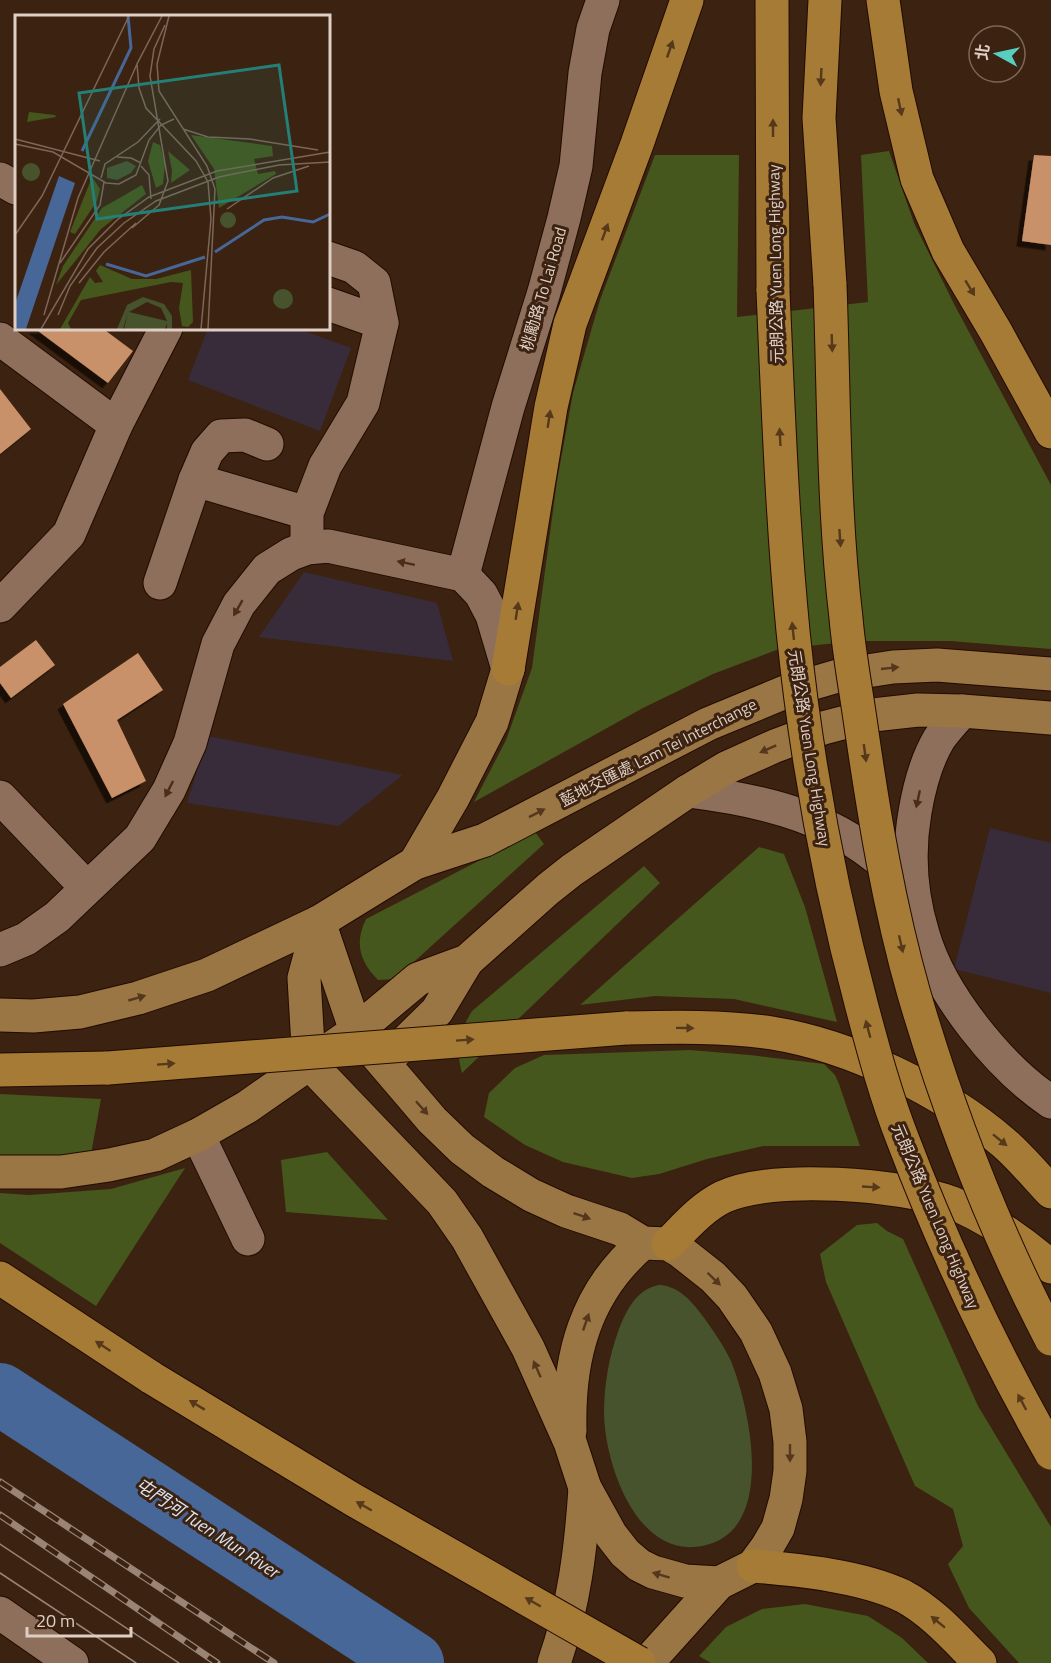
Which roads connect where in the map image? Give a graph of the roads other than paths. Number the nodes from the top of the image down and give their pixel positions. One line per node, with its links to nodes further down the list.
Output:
1 (603, 0): 19 (street, 桃勵路 To Lai Road)
2 (687, 0): 22 (highway, one-way to 2)
3 (772, 0): 49 (highway, 元朗公路 Yuen Long Highway, one-way to 3, bridge)
4 (825, 0): 47 (highway, one-way to 47, bridge)
5 (884, 6): 14 (highway, one-way to 14)
6 (0, 179): 7 (street)
7 (15, 187)
8 (330, 259): 10 (street)
9 (330, 305): 10 (street)
10 (382, 323): 17 (street)
11 (165, 330): 13 (street)
12 (0, 339): 13 (street)
13 (116, 425): 21 (street)
14 (1051, 432)
15 (267, 444): 16 (street)
16 (195, 480): 17 (street); 20 (street)
17 (308, 513): 18 (street)
18 (307, 548): 19 (street, one-way to 18); 29 (street, one-way to 29)
19 (463, 575): 22 (street)
20 (160, 583)
21 (0, 606)
22 (508, 669): 28 (main road, 藍地交匯處 Lam Tei Interchange)
23 (1051, 674): 28 (main road, 藍地交匯處 Lam Tei Interchange, one-way to 23)
24 (962, 711): 25 (main road); 26 (main road, one-way to 26); 30 (street, one-way to 30)
25 (1051, 718)
26 (688, 790): 30 (street); 33 (main road)
27 (0, 797): 29 (street)
28 (415, 863): 31 (main road, 藍地交匯處 Lam Tei Interchange)
29 (87, 888): 32 (street)
30 (915, 895): 39 (street)
31 (320, 922): 34 (main road, 藍地交匯處 Lam Tei Interchange, one-way to 31); 35 (main road); 36 (main road)
32 (0, 950)
33 (467, 961): 35 (main road); 37 (main road)
34 (0, 1015)
35 (356, 1031): 36 (main road); 37 (main road)
36 (309, 1063): 40 (main road); 48 (main road, one-way to 36)
37 (383, 1065): 44 (main road, one-way to 44)
38 (0, 1070): 42 (highway, one-way to 42, bridge)
39 (1051, 1102)
40 (198, 1135): 41 (main road); 43 (street)
41 (0, 1172)
42 (1051, 1192)
43 (248, 1239)
44 (656, 1243): 45 (highway, one-way to 45); 48 (main road, one-way to 44); 51 (main road, one-way to 51)
45 (1051, 1267)
46 (0, 1278): 56 (highway, one-way to 46, bridge)
47 (1051, 1339)
48 (570, 1442): 50 (main road)
49 (1051, 1453)
50 (585, 1488): 52 (main road, one-way to 50); 55 (main road)
51 (753, 1566): 52 (main road); 58 (highway, one-way to 51)
52 (719, 1583): 57 (main road)
53 (0, 1613): 54 (street)
54 (72, 1663)
55 (554, 1663)
56 (639, 1663)
57 (647, 1663)
58 (980, 1663)

